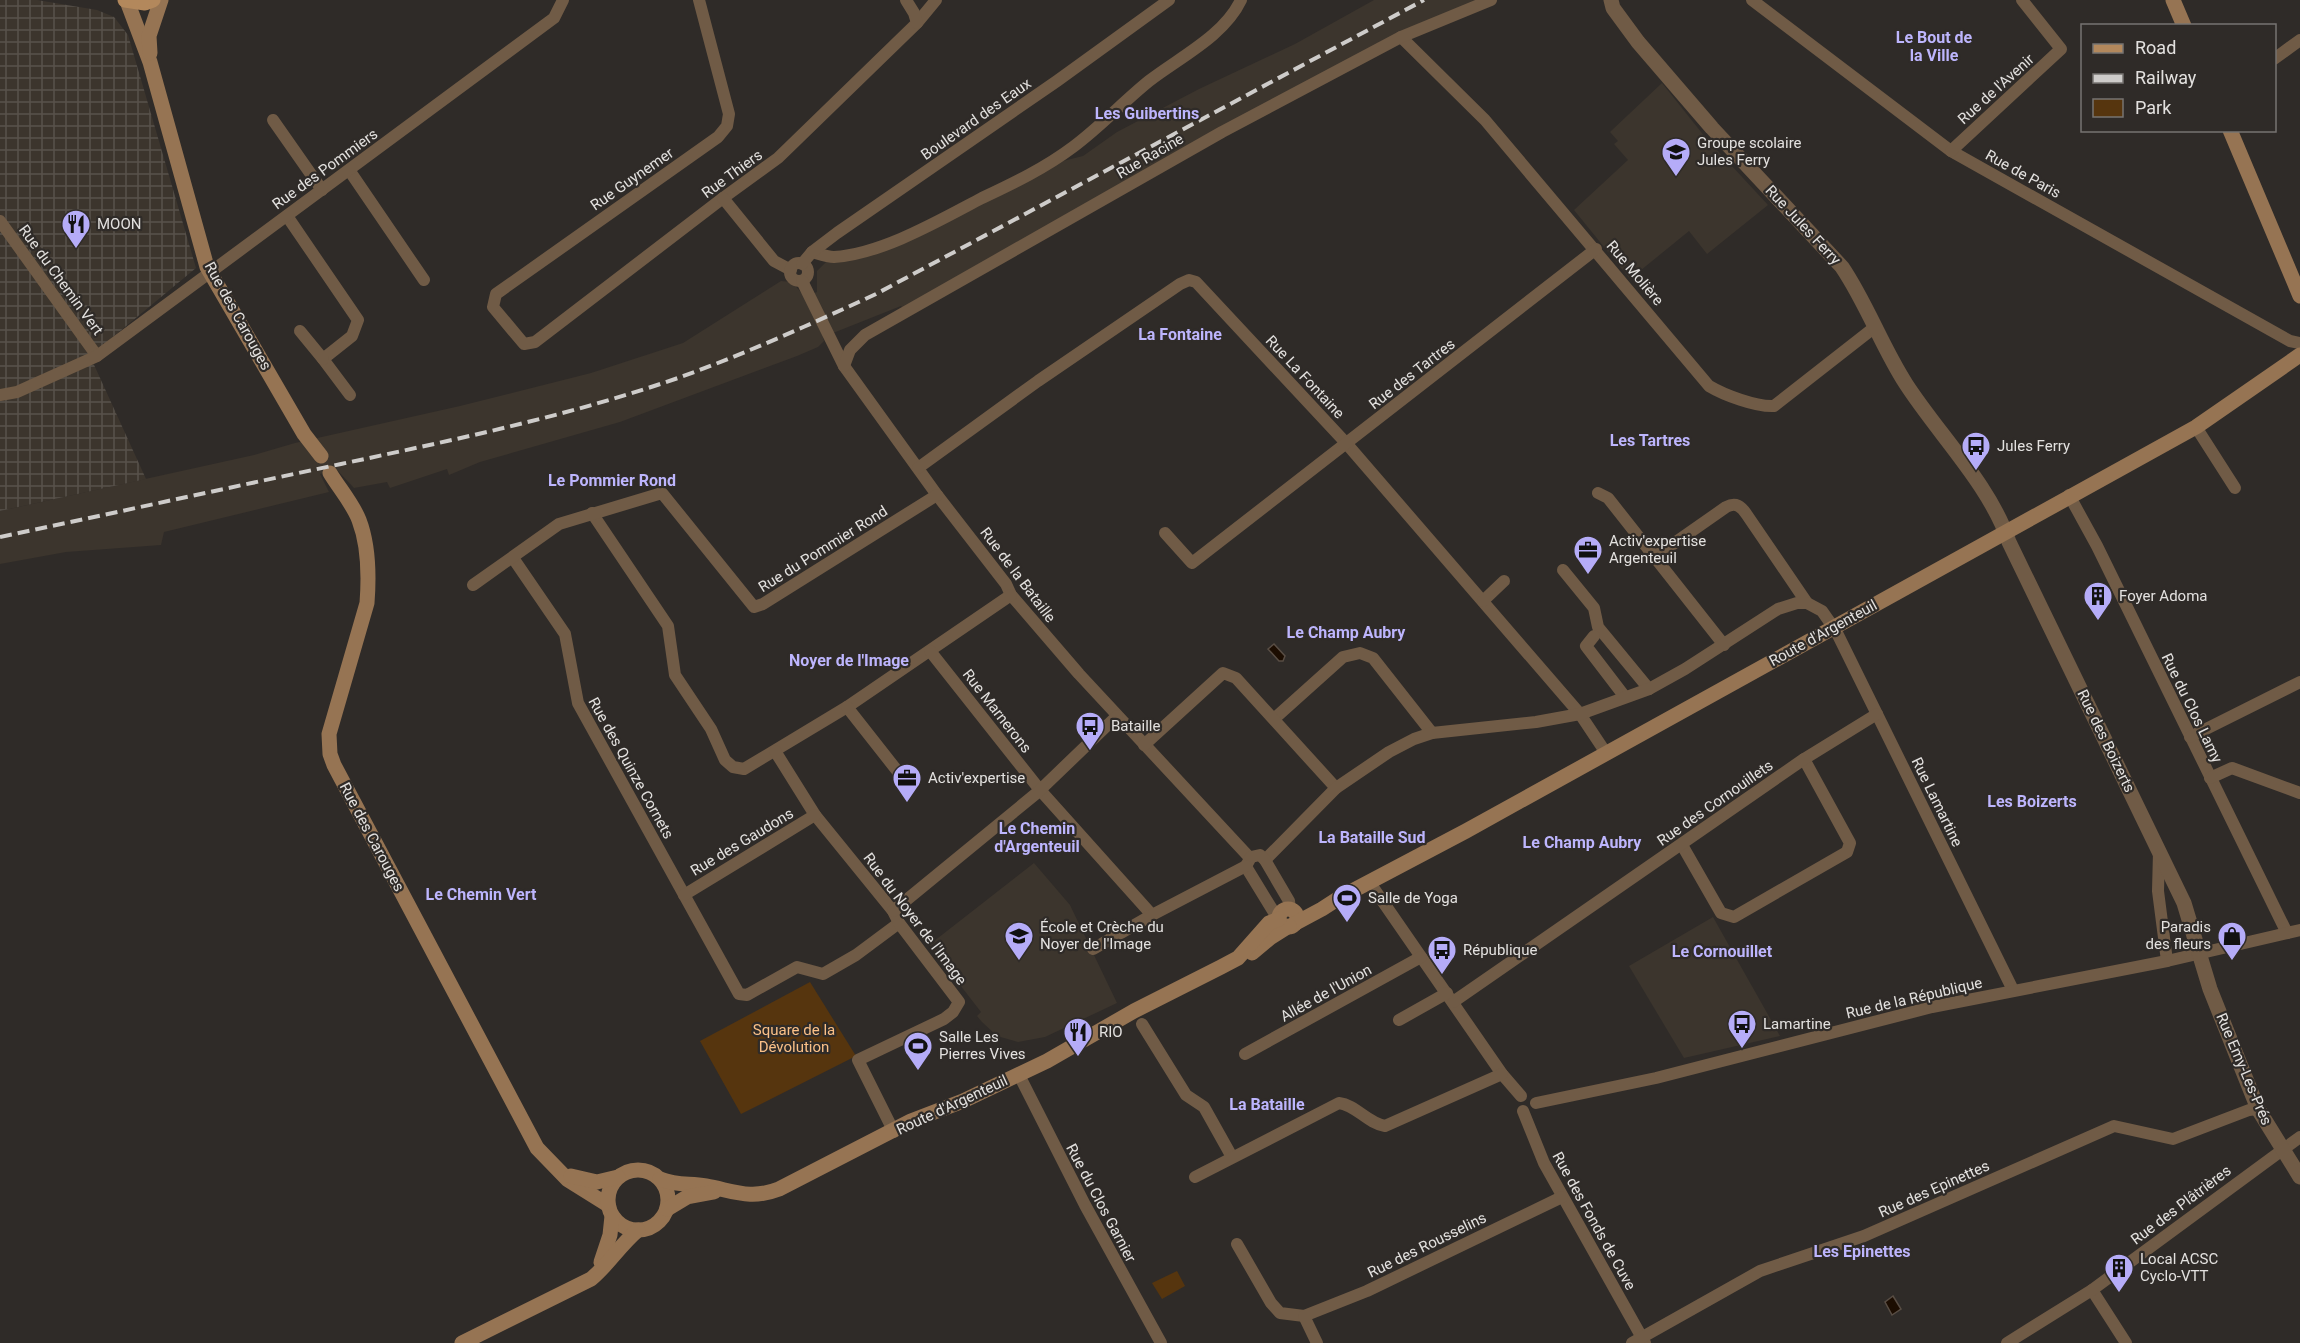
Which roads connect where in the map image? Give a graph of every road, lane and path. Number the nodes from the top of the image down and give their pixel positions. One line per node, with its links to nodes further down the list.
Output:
1 (126, 0): 2 (main road); 20 (main road, Rue des Carouges)
2 (153, 0)
3 (161, 0): 20 (main road, Rue des Carouges)
4 (563, 0): 24 (street, Rue des Pommiers)
5 (699, 0): 40 (street, Rue Guynemer)
6 (906, 0): 15 (street)
7 (936, 0): 15 (street, Rue Thiers)
8 (1169, 0): 30 (street, Boulevard des Eaux)
9 (1241, 0): 30 (street)
10 (1491, 0): 17 (street, Rue Racine)
11 (1611, 0): 37 (street, Rue Jules Ferry)
12 (1752, 0): 23 (street, Rue de Paris)
13 (2022, 0): 23 (street, Rue de l'Avenir)
14 (2173, 0): 16 (main road)
15 (917, 23): 26 (street, Rue Thiers)
16 (2183, 24)
17 (1401, 37): 29 (street, Rue Molière); 44 (street, Rue Racine)
18 (2300, 40): 19 (street)
19 (2276, 58)
20 (150, 62): 33 (main road, Rue des Carouges)
21 (273, 120): 25 (street)
22 (2231, 132): 36 (main road)
23 (1951, 150): 39 (street, Rue de Paris)
24 (349, 170): 25 (street, Rue des Pommiers); 34 (street)
25 (322, 190): 27 (street, Rue des Pommiers)
26 (723, 198): 32 (street); 40 (street, Rue Thiers)
27 (287, 216): 33 (street, Rue des Pommiers); 43 (street)
28 (0, 221): 42 (street, Rue du Chemin Vert)
29 (1596, 249): 37 (street, Rue Molière); 48 (street, Rue des Tartres)
30 (812, 252): 31 (street, Boulevard des Eaux)
31 (802, 264): 32 (street); 35 (street)
32 (791, 270): 35 (street)
33 (211, 272): 42 (street, Rue des Pommiers); 49 (main road, Rue des Carouges)
34 (424, 280)
35 (802, 281): 44 (street, Rue de la Bataille)
36 (2300, 296)
37 (1875, 327): 57 (street, Rue Jules Ferry)
38 (300, 331): 43 (street)
39 (2300, 343)
40 (524, 344)
41 (2300, 355): 47 (main road, Route d'Argenteuil)
42 (97, 356): 46 (street, Rue des Pommiers)
43 (323, 359): 45 (street)
44 (844, 366): 50 (street, Rue de la Bataille)
45 (350, 394)
46 (0, 395)
47 (2196, 426): 52 (street); 55 (main road, Route d'Argenteuil)
48 (1346, 443): 50 (street, Rue La Fontaine); 58 (street, Rue des Tartres); 65 (street, Rue La Fontaine)
49 (321, 456)
50 (918, 468): 54 (street, Rue de la Bataille)
51 (330, 473): 122 (main road, Rue des Carouges)
52 (2235, 488)
53 (1598, 493): 59 (street)
54 (937, 495): 56 (street, Rue du Pommier Rond); 64 (street, Rue de la Bataille)
55 (2069, 495): 57 (main road, Route d'Argenteuil); 80 (street, Rue du Clos Lamy)
56 (592, 513): 60 (street, Rue du Pommier Rond); 82 (street)
57 (2006, 531): 67 (main road, Route d'Argenteuil); 92 (street, Rue des Boizerts)
58 (1165, 533)
59 (1656, 556): 66 (street, Rue Lamartine); 69 (street)
60 (513, 558): 63 (street, Rue du Pommier Rond); 96 (street, Rue des Quinze Cornets)
61 (1563, 570): 72 (street)
62 (1504, 581): 65 (street)
63 (473, 585)
64 (1011, 595): 70 (street); 77 (street, Rue de la Bataille)
65 (1483, 601): 75 (street, Rue La Fontaine)
66 (1807, 603): 67 (street, Rue Lamartine); 69 (street)
67 (1833, 627): 76 (street, Rue Lamartine); 83 (main road, Route d'Argenteuil)
68 (1594, 636): 73 (street)
69 (1724, 645): 72 (street)
70 (930, 651): 74 (street); 88 (street, Rue Marnerons)
71 (2300, 682): 80 (street)
72 (1649, 689): 73 (street)
73 (1625, 697): 75 (street)
74 (847, 706): 82 (street); 86 (street)
75 (1580, 714): 79 (street); 83 (street, Rue La Fontaine)
76 (1877, 714): 84 (street, Rue des Cornouillets); 107 (street, Rue Lamartine)
77 (1117, 716): 81 (street, Rue de la Bataille); 88 (street)
78 (1275, 718): 79 (street); 81 (street); 87 (street)
79 (1432, 733): 87 (street)
80 (2190, 737): 85 (street, Rue du Clos Lamy)
81 (1143, 745): 94 (street, Rue de la Bataille)
82 (775, 751): 90 (street, Rue du Noyer de l'Image)
83 (1606, 753): 95 (main road, Route d'Argenteuil)
84 (1804, 759): 91 (street, Rue des Cornouillets); 91 (street)
85 (2210, 778): 89 (street); 102 (street, Rue du Clos Lamy)
86 (906, 782)
87 (1336, 788): 93 (street)
88 (1040, 790): 97 (street); 98 (street, Rue Marnerons)
89 (2300, 793)
90 (815, 815): 96 (street, Rue des Gaudons); 97 (street, Rue du Noyer de l'Image)
91 (1682, 845): 108 (street, Rue des Cornouillets)
92 (2159, 851): 104 (street, Rue des Boizerts); 106 (street)
93 (1265, 860): 94 (street); 99 (street)
94 (1248, 862): 98 (street); 99 (street, Rue de la Bataille)
95 (1370, 882): 99 (main road, Route d'Argenteuil); 105 (street)
96 (684, 895): 100 (street, Rue des Quinze Cornets)
97 (893, 911): 100 (street, Rue du Noyer de l'Image)
98 (1152, 915): 103 (street)
99 (1287, 917): 113 (main road, Route d'Argenteuil)
100 (899, 923): 118 (street, Rue du Noyer de l'Image)
101 (2300, 930): 102 (street, Rue de la République)
102 (2287, 933): 104 (street, Rue de la République)
103 (1093, 949)
104 (2200, 954): 106 (street, Rue de la République); 116 (street, Rue Emy-Les-Prés)
105 (1421, 957): 108 (street); 111 (street, Allée de l'Union)
106 (2167, 961): 107 (street, Rue de la République)
107 (2013, 990): 115 (street, Rue de la République)
108 (1450, 998): 109 (street, Rue des Cornouillets); 112 (street)
109 (1399, 1020)
110 (1142, 1024): 121 (street)
111 (1245, 1054)
112 (1502, 1074): 114 (street); 121 (street)
113 (1019, 1075): 118 (main road, Route d'Argenteuil); 138 (street, Rue du Clos Garnier)
114 (1521, 1096): 115 (street); 117 (street)
115 (1536, 1103): 117 (street)
116 (2258, 1110): 120 (street, Rue Emy-Les-Prés); 136 (street, Rue des Epinettes)
117 (1523, 1111): 128 (street, Rue des Fonds de Cuve)
118 (894, 1132): 127 (main road, Route d'Argenteuil)
119 (2300, 1137): 120 (street, Rue des Plâtrières)
120 (2281, 1149): 125 (street, Rue Emy-Les-Prés); 134 (street, Rue des Plâtrières)
121 (1232, 1157): 124 (street)
122 (562, 1174): 123 (main road); 130 (main road, Rue des Carouges)
123 (618, 1177): 126 (main road); 130 (main road)
124 (1195, 1177)
125 (2300, 1177)
126 (660, 1179): 127 (main road, Route d'Argenteuil); 129 (main road)
127 (723, 1191): 129 (main road, Route d'Argenteuil)
128 (1562, 1197): 135 (street, Rue des Rousselins); 136 (street, Rue des Fonds de Cuve)
129 (667, 1209): 131 (main road)
130 (610, 1210): 131 (main road); 133 (main road)
131 (638, 1230): 133 (main road)
132 (1237, 1244): 135 (street)
133 (588, 1282): 137 (main road)
134 (2092, 1290): 140 (street, Rue des Plâtrières); 141 (street)
135 (1304, 1316): 139 (street)
136 (1640, 1341)
137 (462, 1343)
138 (1161, 1343)
139 (1317, 1343)
140 (2007, 1343)
141 (2126, 1343)

